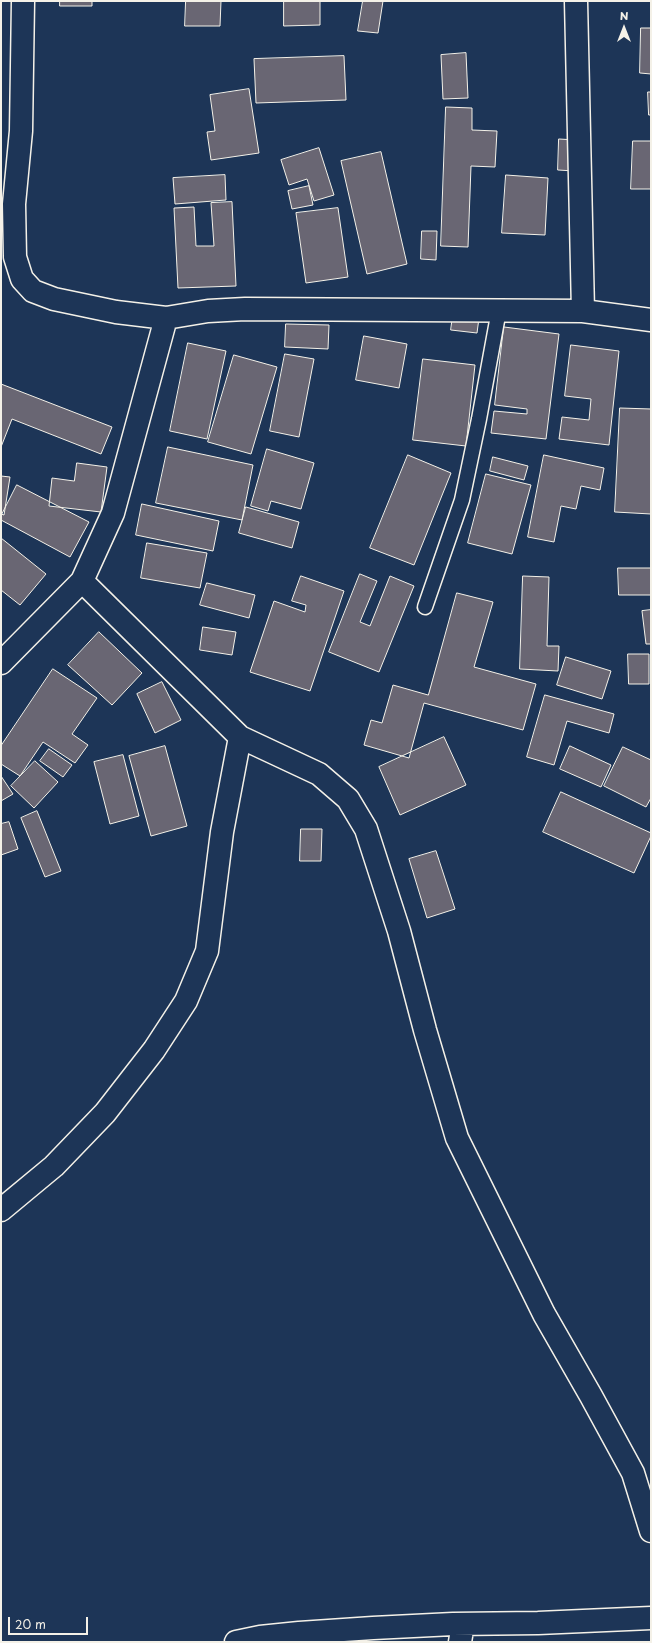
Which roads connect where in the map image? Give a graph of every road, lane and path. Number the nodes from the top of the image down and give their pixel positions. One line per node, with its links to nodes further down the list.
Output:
1 (23, 1): 5 (street)
2 (576, 1): 4 (street)
3 (499, 310): 4 (street); 5 (street); 8 (lane)
4 (583, 311): 6 (street)
5 (166, 318): 7 (street)
6 (651, 320)
7 (82, 581): 9 (street); 10 (street)
8 (425, 607)
9 (1, 663)
10 (240, 737): 11 (street); 12 (street)
11 (1, 1210)
12 (651, 1531)
13 (651, 1618): 14 (street)
14 (461, 1633): 15 (street)
15 (236, 1642)

